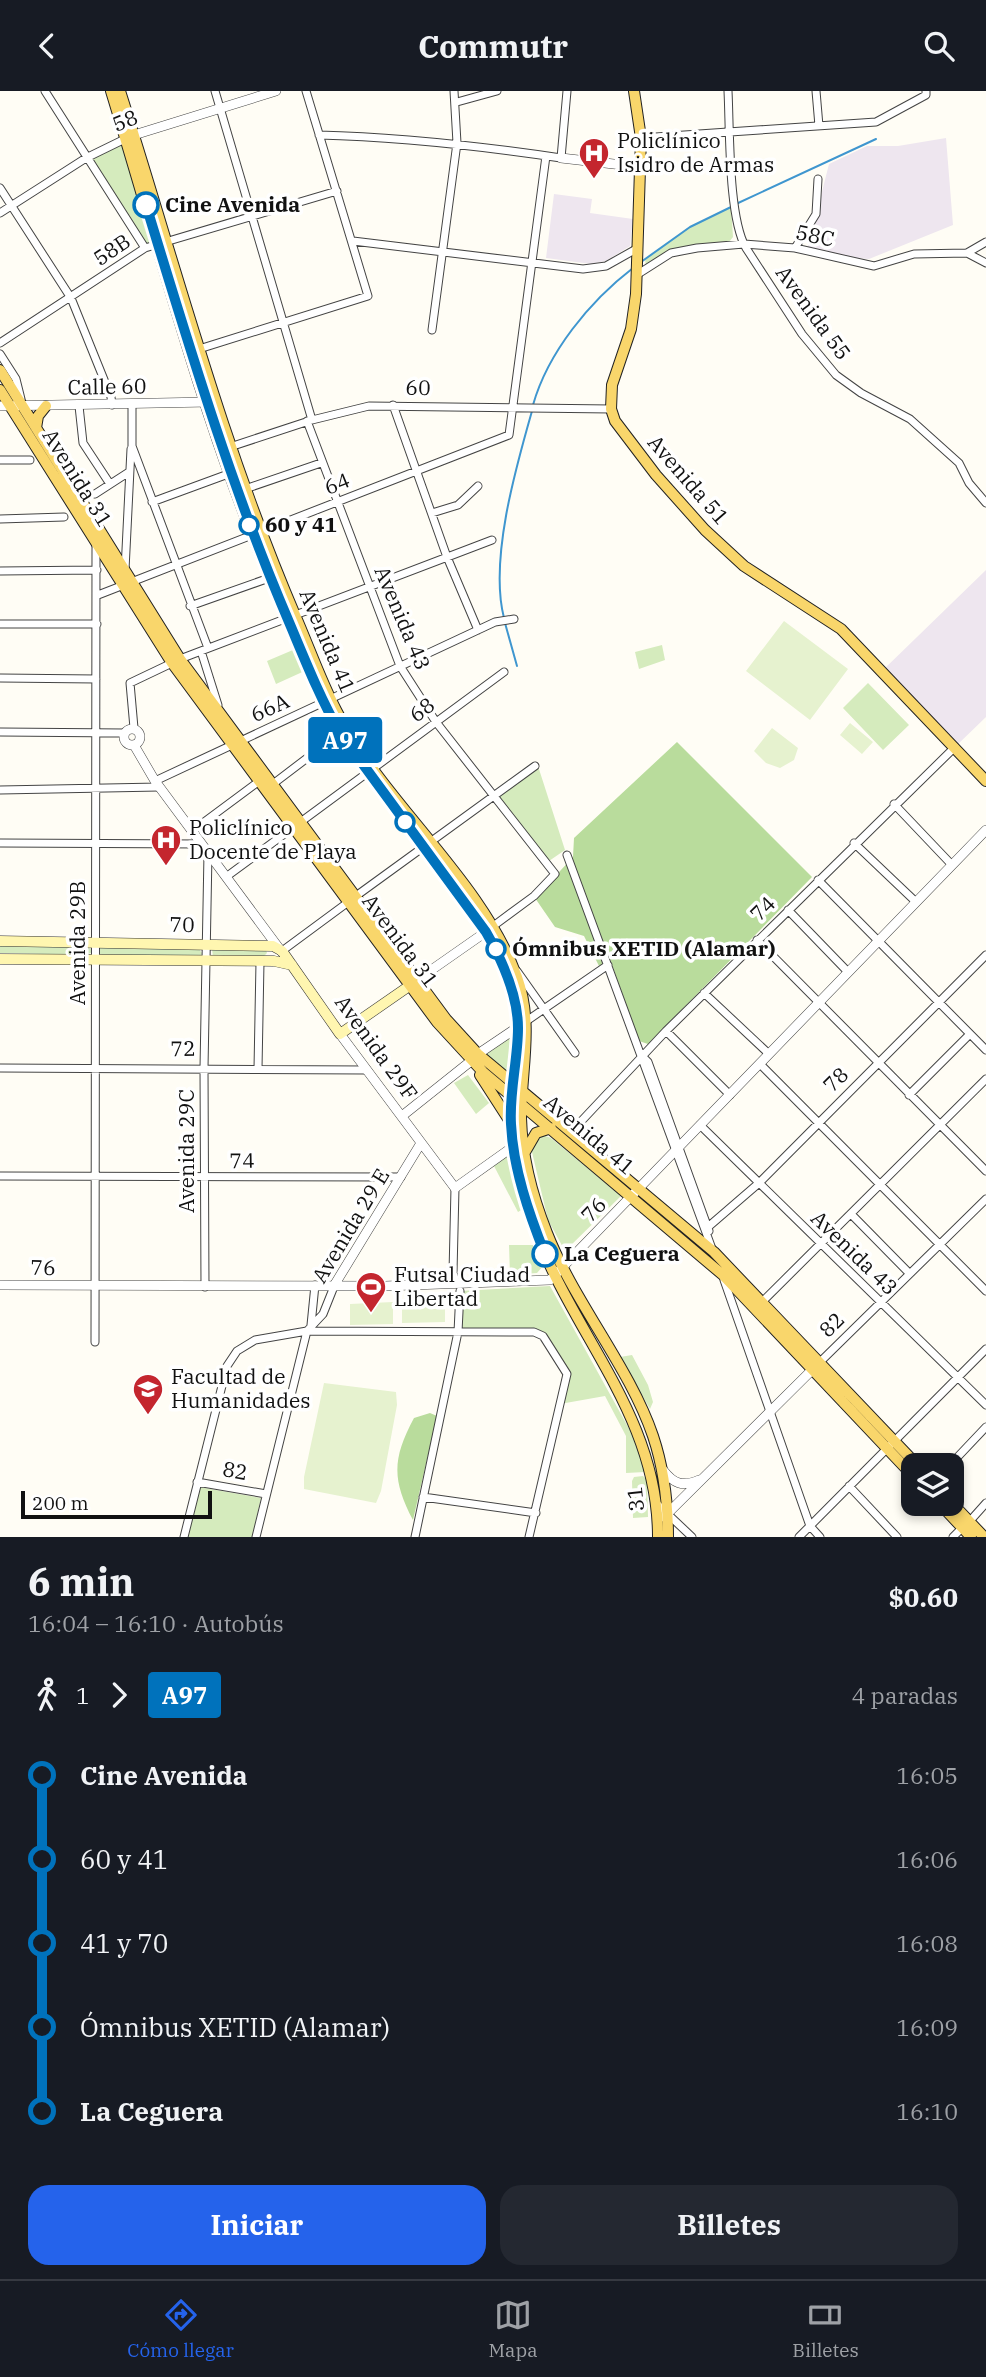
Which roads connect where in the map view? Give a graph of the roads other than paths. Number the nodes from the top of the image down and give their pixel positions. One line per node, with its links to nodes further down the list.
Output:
1 (45, 91): 24 (street)
2 (111, 91): 19 (main road, Avenida 41)
3 (120, 91): 19 (main road, Avenida 41)
4 (215, 91): 15 (street, Avenida 43)
5 (275, 91): 15 (street, 58)
6 (306, 91): 18 (street)
7 (454, 91): 14 (street)
8 (497, 91): 14 (street)
9 (567, 91): 23 (street)
10 (634, 91): 20 (main road)
11 (728, 91): 17 (street, Avenida 55)
12 (816, 91): 16 (street)
13 (926, 93): 16 (street)
14 (457, 102): 21 (street)
15 (220, 108): 19 (street, 58); 31 (street, Avenida 43)
16 (819, 126): 17 (street)
17 (730, 133): 20 (street); 35 (street, Avenida 55)
18 (319, 135): 21 (street); 28 (street)
19 (130, 136): 24 (street, 58); 34 (main road, Avenida 41)
20 (640, 138): 25 (main road)
21 (457, 143): 22 (street); 39 (street)
22 (546, 156): 23 (street); 41 (street)
23 (561, 158): 25 (street)
24 (86, 159): 29 (street, 58); 36 (street)
25 (640, 167): 38 (main road)
26 (818, 179): 37 (street)
27 (0, 188): 29 (street)
28 (337, 191): 31 (street, 58B); 32 (street)
29 (11, 206): 30 (street, 58); 44 (street)
30 (0, 213)
31 (252, 216): 34 (street, 58B); 45 (street, Avenida 43)
32 (353, 241): 39 (street); 45 (street)
33 (986, 242): 40 (street, 58C)
34 (162, 244): 36 (street, 58B); 48 (main road, Avenida 41); 52 (main road, Avenida 41)
35 (744, 244): 37 (street, 58C); 43 (street, 58C); 78 (street, Avenida 55)
36 (145, 248): 44 (street, 58B)
37 (795, 248): 40 (street, 58C)
38 (638, 252): 41 (street); 43 (main road)
39 (443, 253): 41 (street); 46 (street)
40 (967, 253): 42 (street)
41 (532, 262): 60 (street)
42 (986, 263)
43 (638, 274): 61 (main road)
44 (71, 298): 47 (street, 58B); 53 (street)
45 (284, 324): 48 (street); 62 (street, Avenida 43)
46 (432, 330)
47 (0, 342)
48 (199, 349): 52 (main road, Avenida 41)
49 (0, 354): 59 (street, Avenida 31)
50 (0, 370): 59 (main road, Avenida 31)
51 (0, 390): 56 (main road, Avenida 31)
52 (210, 402): 54 (street, Calle 60); 65 (main road, Avenida 41); 71 (main road, Avenida 41)
53 (112, 405): 54 (street, Calle 60); 58 (street, Calle 60)
54 (132, 405): 64 (street)
55 (393, 405): 60 (street, 60); 62 (street, 60); 69 (street)
56 (5, 406): 59 (street, Calle 60); 84 (main road, Avenida 31)
57 (46, 406): 58 (street, Calle 60); 59 (street, Calle 60); 63 (main road)
58 (79, 406): 72 (street)
59 (23, 407): 63 (main road, Avenida 31)
60 (512, 408): 61 (street, 60); 69 (street, 64)
61 (611, 409): 114 (main road, Avenida 51)
62 (309, 421): 65 (street, 60); 68 (street, Avenida 43)
63 (36, 428): 89 (main road, Avenida 31)
64 (132, 446): 70 (street); 76 (street)
65 (230, 447): 74 (main road, Avenida 41)
66 (0, 460): 67 (street)
67 (30, 460)
68 (321, 463): 74 (street); 77 (street, Avenida 43)
69 (417, 470): 77 (street, 64); 79 (street)
70 (130, 472): 72 (street); 89 (street)
71 (231, 474): 76 (street); 82 (main road, Avenida 41)
72 (110, 484): 75 (street)
73 (478, 486): 79 (street)
74 (245, 489): 82 (main road, Avenida 41)
75 (95, 495)
76 (152, 502): 86 (street)
77 (337, 503): 82 (street, 64); 92 (street, Avenida 43)
78 (986, 503)
79 (432, 513): 85 (street)
80 (64, 517): 81 (street)
81 (0, 519)
82 (256, 534): 86 (street, 64); 90 (main road, Avenida 41)
83 (492, 540): 85 (street)
84 (96, 544): 87 (street, Avenida 29B); 91 (main road, Avenida 31)
85 (447, 557): 92 (street); 99 (street)
86 (175, 566): 91 (street, 64); 94 (street)
87 (97, 570): 88 (street); 93 (street, Avenida 29B)
88 (0, 571)
89 (125, 571): 91 (main road, Avenida 31)
90 (273, 577): 94 (street); 95 (main road, Avenida 41)
91 (127, 584): 93 (street, 64); 101 (main road, Avenida 31)
92 (369, 586): 95 (street); 102 (street, Avenida 43)
93 (98, 595): 98 (street, Avenida 29B)
94 (191, 606): 100 (street)
95 (291, 617): 100 (street); 106 (main road, Avenida 41)
96 (514, 619): 99 (street, 66A)
97 (0, 624): 98 (street)
98 (97, 624): 105 (street, Avenida 29B)
99 (478, 631): 102 (street, 66A)
100 (205, 650): 101 (street); 107 (street)
101 (176, 661): 107 (main road, Avenida 31); 109 (street); 113 (main road, Avenida 31)
102 (400, 666): 106 (street, 66A); 108 (street, Avenida 43)
103 (504, 672): 108 (street, 68)
104 (0, 678): 105 (street)
105 (96, 679): 111 (street, Avenida 29B)
106 (327, 701): 112 (main road, Avenida 41); 113 (street, 66A); 116 (main road, Avenida 41)
107 (220, 713): 113 (main road, Avenida 31)
108 (436, 722): 116 (street, 68); 123 (street, Avenida 43)
109 (129, 731): 111 (street); 119 (street)
110 (0, 732): 111 (street)
111 (95, 733): 121 (street, Avenida 29B)
112 (340, 733): 116 (main road, Avenida 41); 120 (street)
113 (236, 743): 118 (main road, Avenida 31); 119 (street, 66A); 120 (main road, Avenida 31)
114 (954, 747): 117 (main road, Avenida 51); 124 (street, 74)
115 (535, 766): 123 (street)
116 (371, 770): 125 (street, 68); 132 (main road, Avenida 41)
117 (986, 781)
118 (258, 782): 125 (main road, Avenida 31); 127 (street)
119 (157, 784): 121 (street, 66A); 127 (street)
120 (273, 784): 125 (main road, Avenida 31)
121 (96, 789): 122 (street, 66A); 130 (street, Avenida 29B)
122 (0, 790)
123 (493, 796): 132 (street); 141 (street, Avenida 43)
124 (894, 804): 129 (street, 74); 135 (street)
125 (297, 825): 136 (street, 68); 138 (main road, Avenida 31)
126 (986, 830): 135 (street, 76)
127 (191, 831): 131 (street)
128 (0, 843): 130 (street)
129 (855, 843): 137 (street, 74); 139 (street)
130 (96, 844): 131 (street); 145 (street, Avenida 29B)
131 (201, 844): 133 (street)
132 (427, 844): 138 (street); 141 (main road, Avenida 41)
133 (208, 853): 136 (street, Avenida 29F); 146 (street, Avenida 29C)
134 (567, 855): 156 (street)
135 (953, 865): 139 (street, 76)
136 (226, 877): 147 (street, Avenida 29F)
137 (818, 880): 140 (street, 74); 143 (street)
138 (351, 900): 147 (street); 158 (main road, Avenida 31)
139 (916, 902): 143 (street, 76)
140 (788, 910): 142 (street, 74); 157 (street)
141 (489, 930): 154 (main road, Avenida 41); 158 (street); 163 (main road, Avenida 41)
142 (757, 940): 159 (street, 74); 161 (street)
143 (878, 940): 157 (street, 76); 160 (street)
144 (0, 941): 145 (main road, 70)
145 (95, 943): 146 (main road, 70); 150 (street, Avenida 29B)
146 (206, 945): 147 (main road, 70); 152 (street, Avenida 29C)
147 (282, 951): 151 (main road); 155 (main road, Avenida 29F)
148 (986, 955): 160 (street, 78)
149 (0, 959): 150 (main road, 70)
150 (95, 961): 152 (main road, 70); 177 (street, Avenida 29B)
151 (274, 961): 153 (main road, 70); 155 (main road, 70)
152 (206, 962): 153 (main road, 70); 175 (street, Avenida 29C)
153 (260, 962): 176 (street)
154 (510, 962): 162 (street); 163 (main road, Avenida 41)
155 (292, 965): 165 (main road, Avenida 29F)
156 (608, 965): 162 (street); 170 (street)
157 (848, 971): 161 (street, 76)
158 (413, 983): 165 (main road); 171 (main road, Avenida 31)
159 (705, 993): 164 (street, 74); 169 (street)
160 (939, 1002): 166 (street); 172 (street, 78)
161 (819, 1003): 169 (street, 76); 172 (street)
162 (545, 1008): 163 (street); 168 (street)
163 (523, 1024): 171 (street); 180 (main road, Avenida 41); 181 (main road, Avenida 41)
164 (666, 1031): 170 (street, 74); 182 (street)
165 (340, 1034): 178 (street, Avenida 29F)
166 (970, 1034): 167 (street); 183 (street)
167 (986, 1050)
168 (575, 1053)
169 (769, 1054): 173 (street, 76)
170 (642, 1056): 191 (street, 74); 194 (street)
171 (474, 1058): 180 (main road, Avenida 31); 181 (main road, Avenida 31); 185 (street); 186 (main road)
172 (878, 1063): 183 (street); 187 (street, 78)
173 (760, 1064): 182 (street, 76); 187 (street)
174 (0, 1068): 177 (street, 72)
175 (204, 1068): 176 (street, 72); 177 (street, 72); 200 (street, Avenida 29C)
176 (258, 1069): 178 (street, 72)
177 (95, 1070): 198 (street, Avenida 29B)
178 (367, 1070): 185 (street, Avenida 29F)
179 (986, 1079): 189 (street)
180 (512, 1083): 181 (main road, Avenida 41)
181 (517, 1093): 184 (main road, Avenida 41); 186 (main road); 191 (main road, Avenida 41)
182 (730, 1095): 188 (street, 76)
183 (909, 1095): 189 (street)
184 (522, 1104): 190 (main road, Avenida 41); 195 (main road)
185 (402, 1116): 192 (street, Avenida 29F)
186 (510, 1123): 193 (main road)
187 (818, 1123): 201 (street, 78); 202 (street)
188 (700, 1125): 194 (street, 76); 201 (street, Avenida 43)
189 (940, 1125): 196 (street); 202 (street)
190 (551, 1128): 195 (main road); 204 (main road, Avenida 41)
191 (572, 1131): 204 (main road, Avenida 41)
192 (421, 1143): 199 (street, Avenida 29 E); 203 (street, Avenida 29F)
193 (513, 1146): 203 (street); 211 (main road)
194 (677, 1149): 204 (street, 76); 207 (street); 210 (street)
195 (525, 1152): 211 (main road)
196 (986, 1171)
197 (0, 1176): 198 (street, 74)
198 (94, 1177): 200 (street, 74); 217 (street, Avenida 29B)
199 (401, 1177): 200 (street, 74); 214 (street, Avenida 29 E)
200 (204, 1179): 218 (street, Avenida 29C)
201 (759, 1183): 207 (street, 78); 208 (street, Avenida 43)
202 (880, 1185): 206 (street); 209 (street)
203 (455, 1188): 219 (street)
204 (636, 1192): 210 (main road, Avenida 41); 211 (street, 76); 213 (main road, Avenida 41)
205 (986, 1199): 209 (street, 82)
206 (850, 1214): 208 (street); 212 (street)
207 (708, 1227): 210 (street)
208 (819, 1244): 221 (street); 222 (street, Avenida 43)
209 (938, 1245): 212 (street, 82); 220 (street)
210 (714, 1252): 213 (street); 221 (main road, Avenida 41)
211 (561, 1272): 219 (street, 76); 236 (main road)
212 (909, 1273): 222 (street, 82)
213 (723, 1275): 227 (main road, Avenida 41); 230 (street)
214 (335, 1284): 216 (street, 76); 219 (street, 76); 223 (street, Avenida 29 E)
215 (0, 1285): 217 (street, 76)
216 (315, 1285): 218 (street, 76); 223 (street, Avenida 29 E)
217 (93, 1286): 218 (street, 76); 225 (street, Avenida 29B)
218 (205, 1287)
219 (458, 1287): 224 (street)
220 (986, 1291)
221 (763, 1301): 227 (main road, Avenida 41)
222 (879, 1303): 227 (street, 82); 228 (street, Avenida 43)
223 (309, 1328): 224 (street); 238 (street); 240 (street, Avenida 29 E)
224 (458, 1332): 241 (street); 244 (street)
225 (95, 1342)
226 (986, 1349): 228 (street)
227 (817, 1366): 230 (street, 82); 232 (main road, Avenida 41)
228 (958, 1378): 229 (street, Avenida 43); 232 (street)
229 (986, 1405)
230 (769, 1413): 237 (street, 82); 250 (street)
231 (986, 1427): 234 (street)
232 (891, 1444): 233 (main road, Avenida 41); 235 (main road, Avenida 41); 239 (street)
233 (902, 1453)
234 (961, 1453)
235 (901, 1458)
236 (657, 1471): 237 (street); 242 (main road, 31); 245 (main road)
237 (704, 1478): 245 (street, 82)
238 (197, 1482): 240 (street, 82); 251 (street)
239 (849, 1486): 250 (street); 260 (street)
240 (266, 1494): 252 (street, Avenida 29 E)
241 (423, 1497): 244 (street); 253 (street)
242 (655, 1502): 245 (street); 248 (main road, 31)
243 (986, 1503): 249 (street)
244 (536, 1513): 254 (street)
245 (668, 1514): 248 (street, 82); 256 (main road); 257 (street)
246 (955, 1516): 249 (main road)
247 (960, 1516): 249 (main road)
248 (657, 1522): 255 (main road)
249 (966, 1525): 261 (street); 262 (main road); 263 (main road)
250 (810, 1526): 258 (street); 259 (street)
251 (184, 1537)
252 (256, 1537)
253 (415, 1537)
254 (529, 1537)
255 (658, 1537)
256 (668, 1537)
257 (692, 1537)
258 (799, 1537)
259 (820, 1537)
260 (897, 1537)
261 (953, 1537)
262 (971, 1537)
263 (984, 1537)

